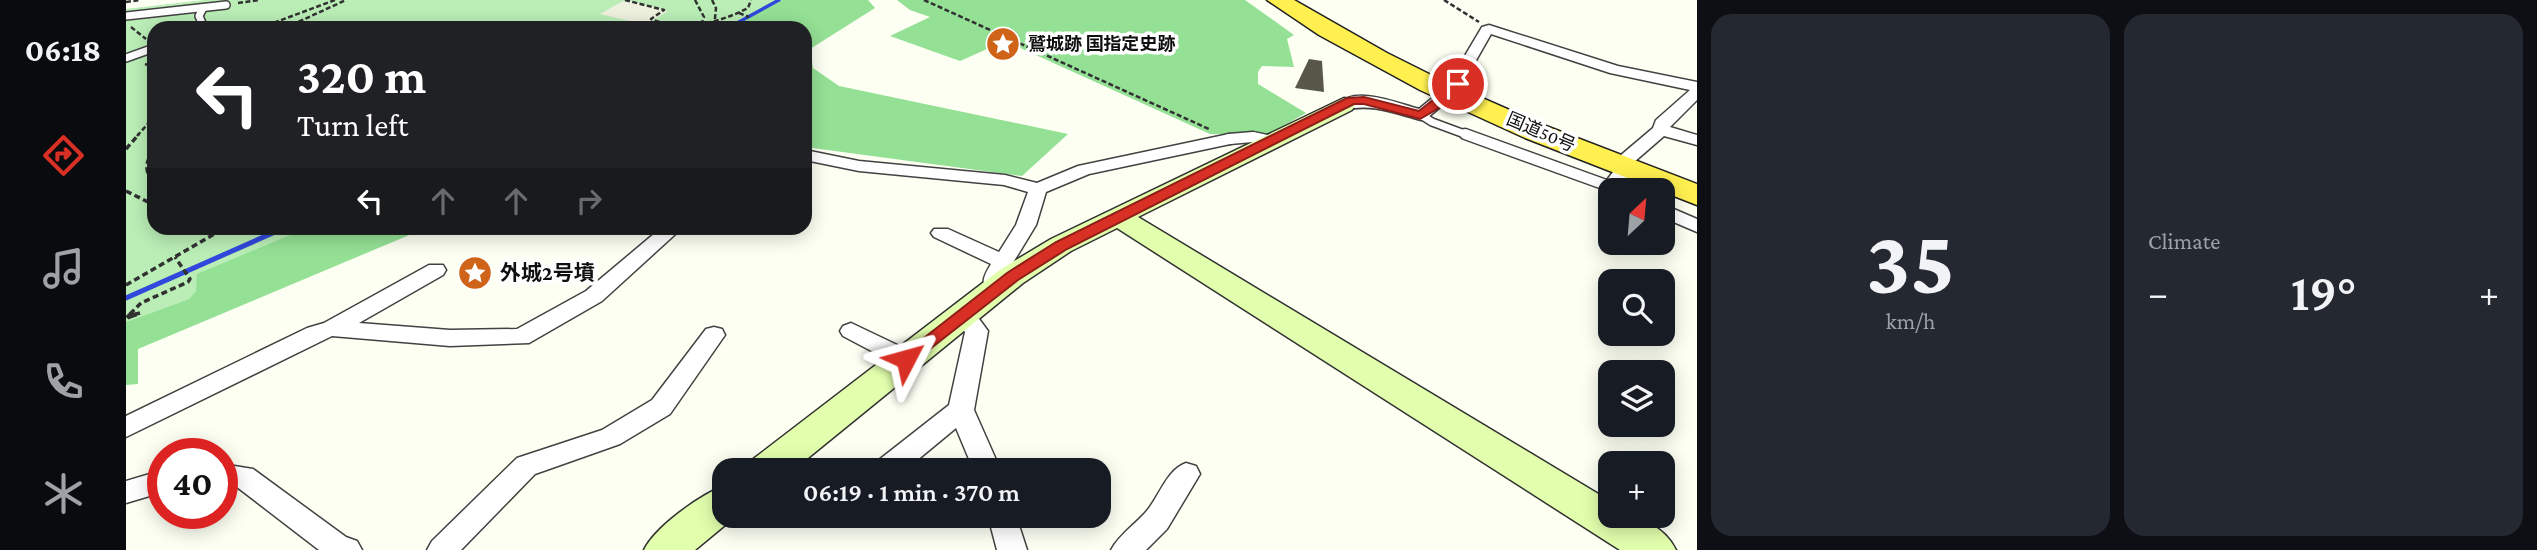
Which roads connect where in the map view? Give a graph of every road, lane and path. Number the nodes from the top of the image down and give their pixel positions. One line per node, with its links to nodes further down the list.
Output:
1 (140, 0): 12 (path)
2 (260, 0): 13 (path)
3 (335, 0): 21 (path)
4 (346, 0): 22 (path)
5 (625, 0): 23 (path)
6 (695, 0): 24 (path)
7 (712, 0): 19 (path)
8 (751, 0): 15 (path)
9 (924, 0): 37 (path)
10 (1261, 0): 16 (highway, 国道50号)
11 (1444, 0): 27 (path)
12 (126, 2)
13 (226, 5): 14 (lane)
14 (203, 8): 17 (lane); 20 (lane)
15 (739, 13): 18 (path); 19 (path)
16 (1292, 13): 33 (highway, 国道50号)
17 (126, 16)
18 (749, 17)
19 (717, 19): 25 (path)
20 (202, 21)
21 (279, 21)
22 (299, 21)
23 (653, 21)
24 (703, 21)
25 (710, 21)
26 (126, 22): 28 (path)
27 (1489, 29): 31 (street); 33 (street)
28 (146, 39)
29 (147, 48): 30 (lane)
30 (126, 56)
31 (1697, 87)
32 (1697, 92): 36 (street)
33 (1437, 103): 34 (street); 42 (highway, 国道50号)
34 (1344, 104): 38 (street)
35 (147, 125): 40 (path)
36 (1661, 130): 39 (street); 43 (street)
37 (1229, 139): 38 (lane); 44 (street)
38 (1273, 141): 52 (street)
39 (1697, 141)
40 (126, 149)
41 (812, 156): 44 (street)
42 (1622, 178)
43 (1637, 178)
44 (1038, 189): 59 (street)
45 (1675, 190): 47 (highway, 国道50号)
46 (126, 191): 49 (path)
47 (1697, 193)
48 (1675, 198): 50 (highway, 国道50号)
49 (147, 202)
50 (1697, 206)
51 (1675, 216): 53 (street)
52 (1118, 217): 59 (street); 84 (street)
53 (1697, 226)
54 (941, 233): 59 (street)
55 (212, 235): 57 (path)
56 (664, 235): 64 (street)
57 (175, 256): 60 (path); 63 (path)
58 (436, 270): 64 (street)
59 (999, 275): 62 (street)
60 (126, 285)
61 (140, 313): 63 (path)
62 (963, 313): 67 (street); 68 (street)
63 (126, 318)
64 (332, 328): 69 (street)
65 (851, 331): 67 (street)
66 (714, 335): 80 (street)
67 (906, 359): 70 (street)
68 (961, 410): 71 (street); 72 (street)
69 (126, 427)
70 (781, 458)
71 (901, 458)
72 (982, 458)
73 (1186, 474): 83 (street)
74 (238, 477): 79 (street)
75 (147, 486): 76 (street)
76 (126, 492)
77 (712, 517): 81 (street)
78 (1006, 528): 82 (street)
79 (347, 550)
80 (442, 550)
81 (665, 550)
82 (1012, 550)
83 (1126, 550)
84 (1655, 550)

